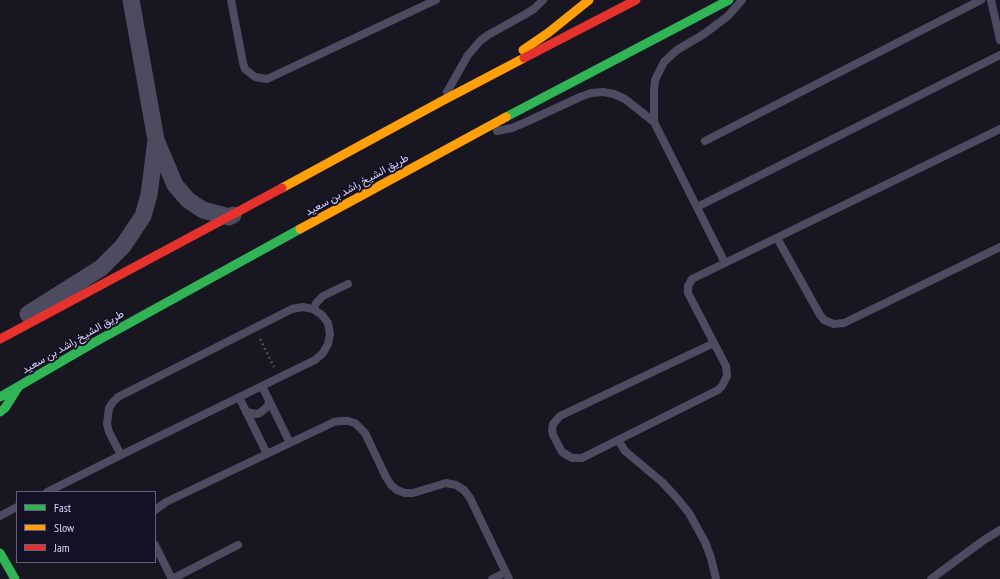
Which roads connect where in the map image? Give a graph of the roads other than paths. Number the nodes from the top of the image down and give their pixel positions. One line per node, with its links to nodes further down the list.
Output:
1 (131, 0): 17 (street)
2 (232, 0): 3 (lane)
3 (436, 0)
4 (543, 0): 13 (lane)
5 (589, 0): 13 (main road)
6 (636, 0): 13 (main road)
7 (729, 0): 16 (main road, طريق الشيخ راشد بن سعيد)
8 (742, 0): 14 (lane)
9 (981, 0): 18 (lane)
10 (991, 0): 11 (lane)
11 (1000, 40)
12 (1000, 55): 20 (lane)
13 (442, 101): 19 (main road)
14 (654, 122): 16 (lane); 20 (lane)
15 (1000, 129): 21 (lane)
16 (479, 131): 29 (main road, طريق الشيخ راشد بن سعيد)
17 (156, 140): 19 (street); 26 (street)
18 (705, 141)
19 (316, 170): 27 (main road)
20 (697, 207): 23 (lane)
21 (777, 238): 22 (lane); 23 (lane)
22 (1000, 247)
23 (725, 263): 28 (lane)
24 (348, 284): 25 (lane)
25 (313, 309): 30 (lane); 39 (lane)
26 (0, 333)
27 (0, 340)
28 (714, 343): 36 (lane); 36 (lane)
29 (19, 386): 31 (main road, طريق الشيخ راشد بن سعيد); 34 (main road)
30 (262, 386): 32 (lane); 33 (lane)
31 (0, 397)
32 (239, 397): 35 (lane); 39 (lane)
33 (269, 401): 35 (lane); 37 (lane)
34 (0, 412)
35 (246, 412): 38 (lane)
36 (618, 440): 52 (lane)
37 (290, 443): 38 (lane); 48 (lane)
38 (267, 454): 42 (lane)
39 (121, 455): 40 (lane)
40 (49, 491)
41 (16, 508): 43 (lane)
42 (156, 509)
43 (0, 516)
44 (1000, 530): 53 (lane)
45 (238, 545): 50 (lane)
46 (156, 547): 50 (lane)
47 (0, 553): 49 (main road)
48 (507, 576): 51 (lane)
49 (15, 579)
50 (172, 579)
51 (492, 579)
52 (716, 579)
53 (931, 579)

